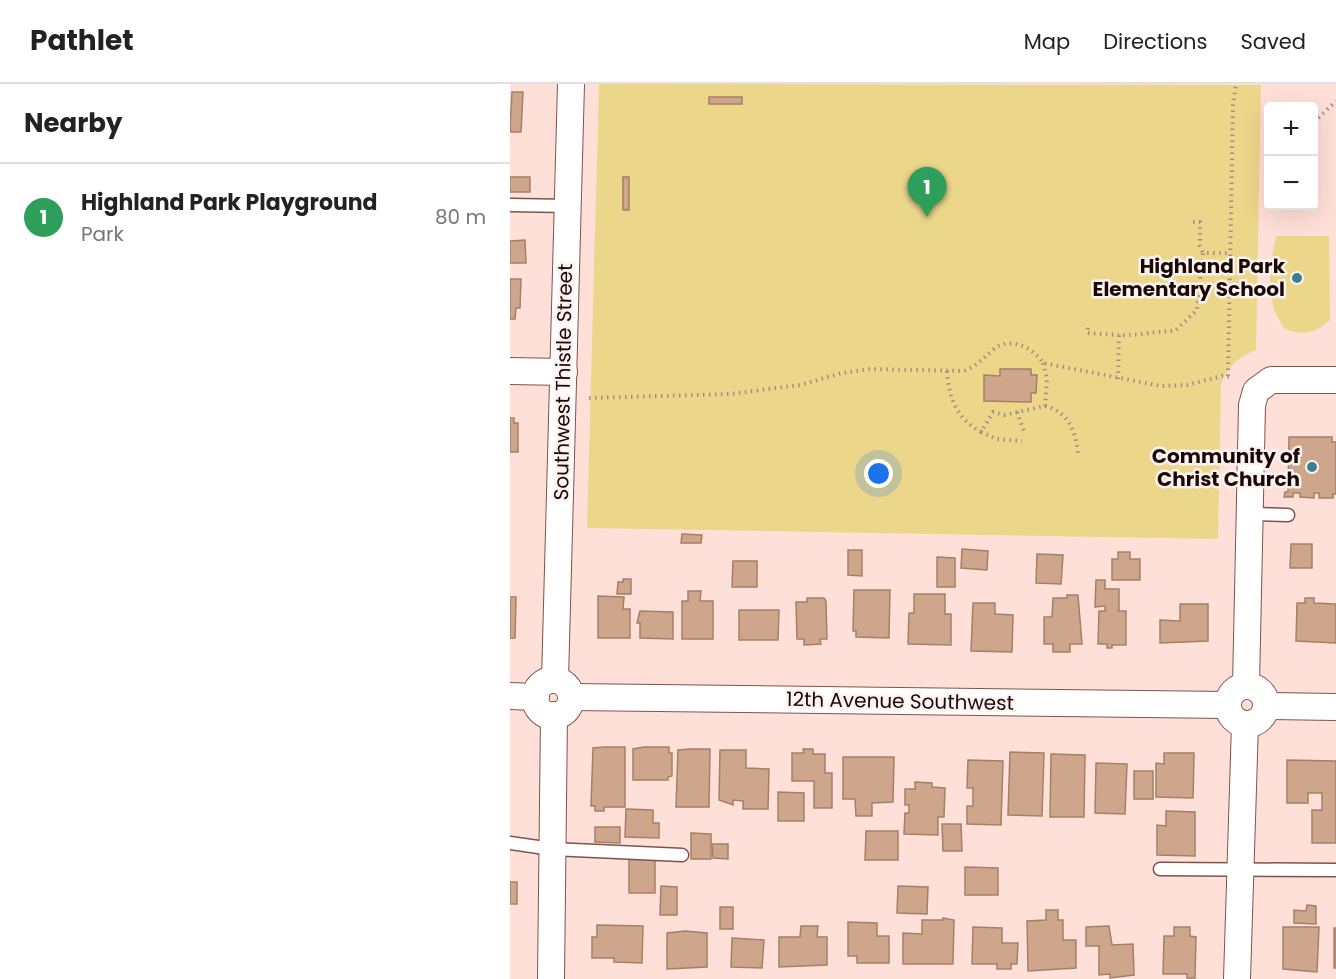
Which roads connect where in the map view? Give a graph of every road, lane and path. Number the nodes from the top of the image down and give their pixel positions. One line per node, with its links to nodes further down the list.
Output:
1 (571, 84): 6 (street, Southwest Thistle Street)
2 (1236, 84): 9 (path)
3 (1336, 100): 4 (path)
4 (1318, 118)
5 (510, 205): 6 (lane)
6 (568, 206): 15 (street, Southwest Thistle Street)
7 (1193, 222): 8 (path)
8 (1203, 253): 9 (path); 11 (path)
9 (1230, 254): 16 (path)
10 (1088, 328): 11 (path)
11 (1119, 335): 16 (path)
12 (1043, 363): 14 (path); 16 (path); 19 (path)
13 (510, 371): 15 (street)
14 (947, 371): 18 (path); 21 (path)
15 (564, 372): 29 (street, Southwest Thistle Street)
16 (1118, 379)
17 (1336, 380): 25 (street)
18 (589, 398)
19 (1046, 406): 20 (path); 24 (path)
20 (1017, 412): 21 (path); 22 (path)
21 (981, 432): 23 (path)
22 (1025, 434)
23 (1022, 441)
24 (1078, 454)
25 (1250, 514): 26 (lane); 27 (street)
26 (1288, 515)
27 (1246, 686): 30 (street); 32 (street)
28 (510, 696): 29 (street, 12th Avenue Southwest)
29 (554, 697): 32 (street, 12th Avenue Southwest); 34 (street, Southwest Thistle Street)
30 (1266, 706): 31 (street); 32 (street)
31 (1336, 708)
32 (1237, 715): 37 (street)
33 (510, 843): 34 (lane)
34 (552, 849): 35 (lane); 39 (street, Southwest Thistle Street)
35 (682, 855)
36 (1160, 868): 37 (lane)
37 (1241, 868): 38 (lane); 40 (street)
38 (1336, 870)
39 (551, 979)
40 (1237, 979)

